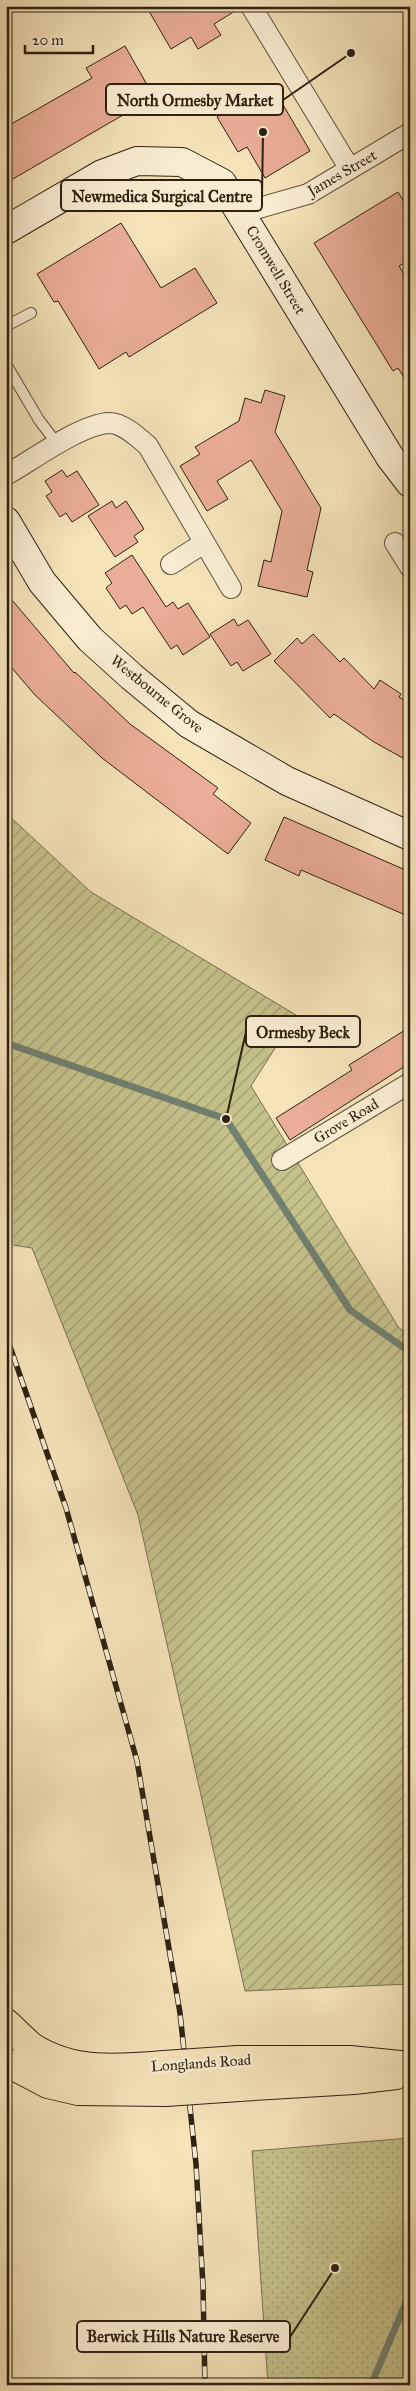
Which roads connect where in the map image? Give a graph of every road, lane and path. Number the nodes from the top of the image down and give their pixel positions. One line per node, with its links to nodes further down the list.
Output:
1 (251, 6): 3 (street)
2 (408, 139): 3 (street, James Street)
3 (350, 169): 4 (street, James Street)
4 (241, 213): 5 (street, Cromwell Street); 11 (street, Cromwell Street)
5 (6, 230)
6 (31, 313): 7 (lane)
7 (6, 326)
8 (6, 364): 9 (lane)
9 (58, 445): 10 (street); 13 (street)
10 (6, 475)
11 (410, 482)
12 (6, 521): 18 (street, Westbourne Grove)
13 (204, 543): 15 (street); 17 (street)
14 (395, 543): 16 (street)
15 (171, 564)
16 (410, 567)
17 (231, 588)
18 (410, 836)
19 (410, 1083): 20 (street, Grove Road)
20 (282, 1160)
21 (6, 2023): 25 (main road, Longlands Road, bridge)
22 (6, 2062): 25 (main road, Longlands Road, bridge)
23 (410, 2066): 25 (main road, Longlands Road)
24 (410, 2073): 25 (main road, Longlands Road)
25 (238, 2074)

